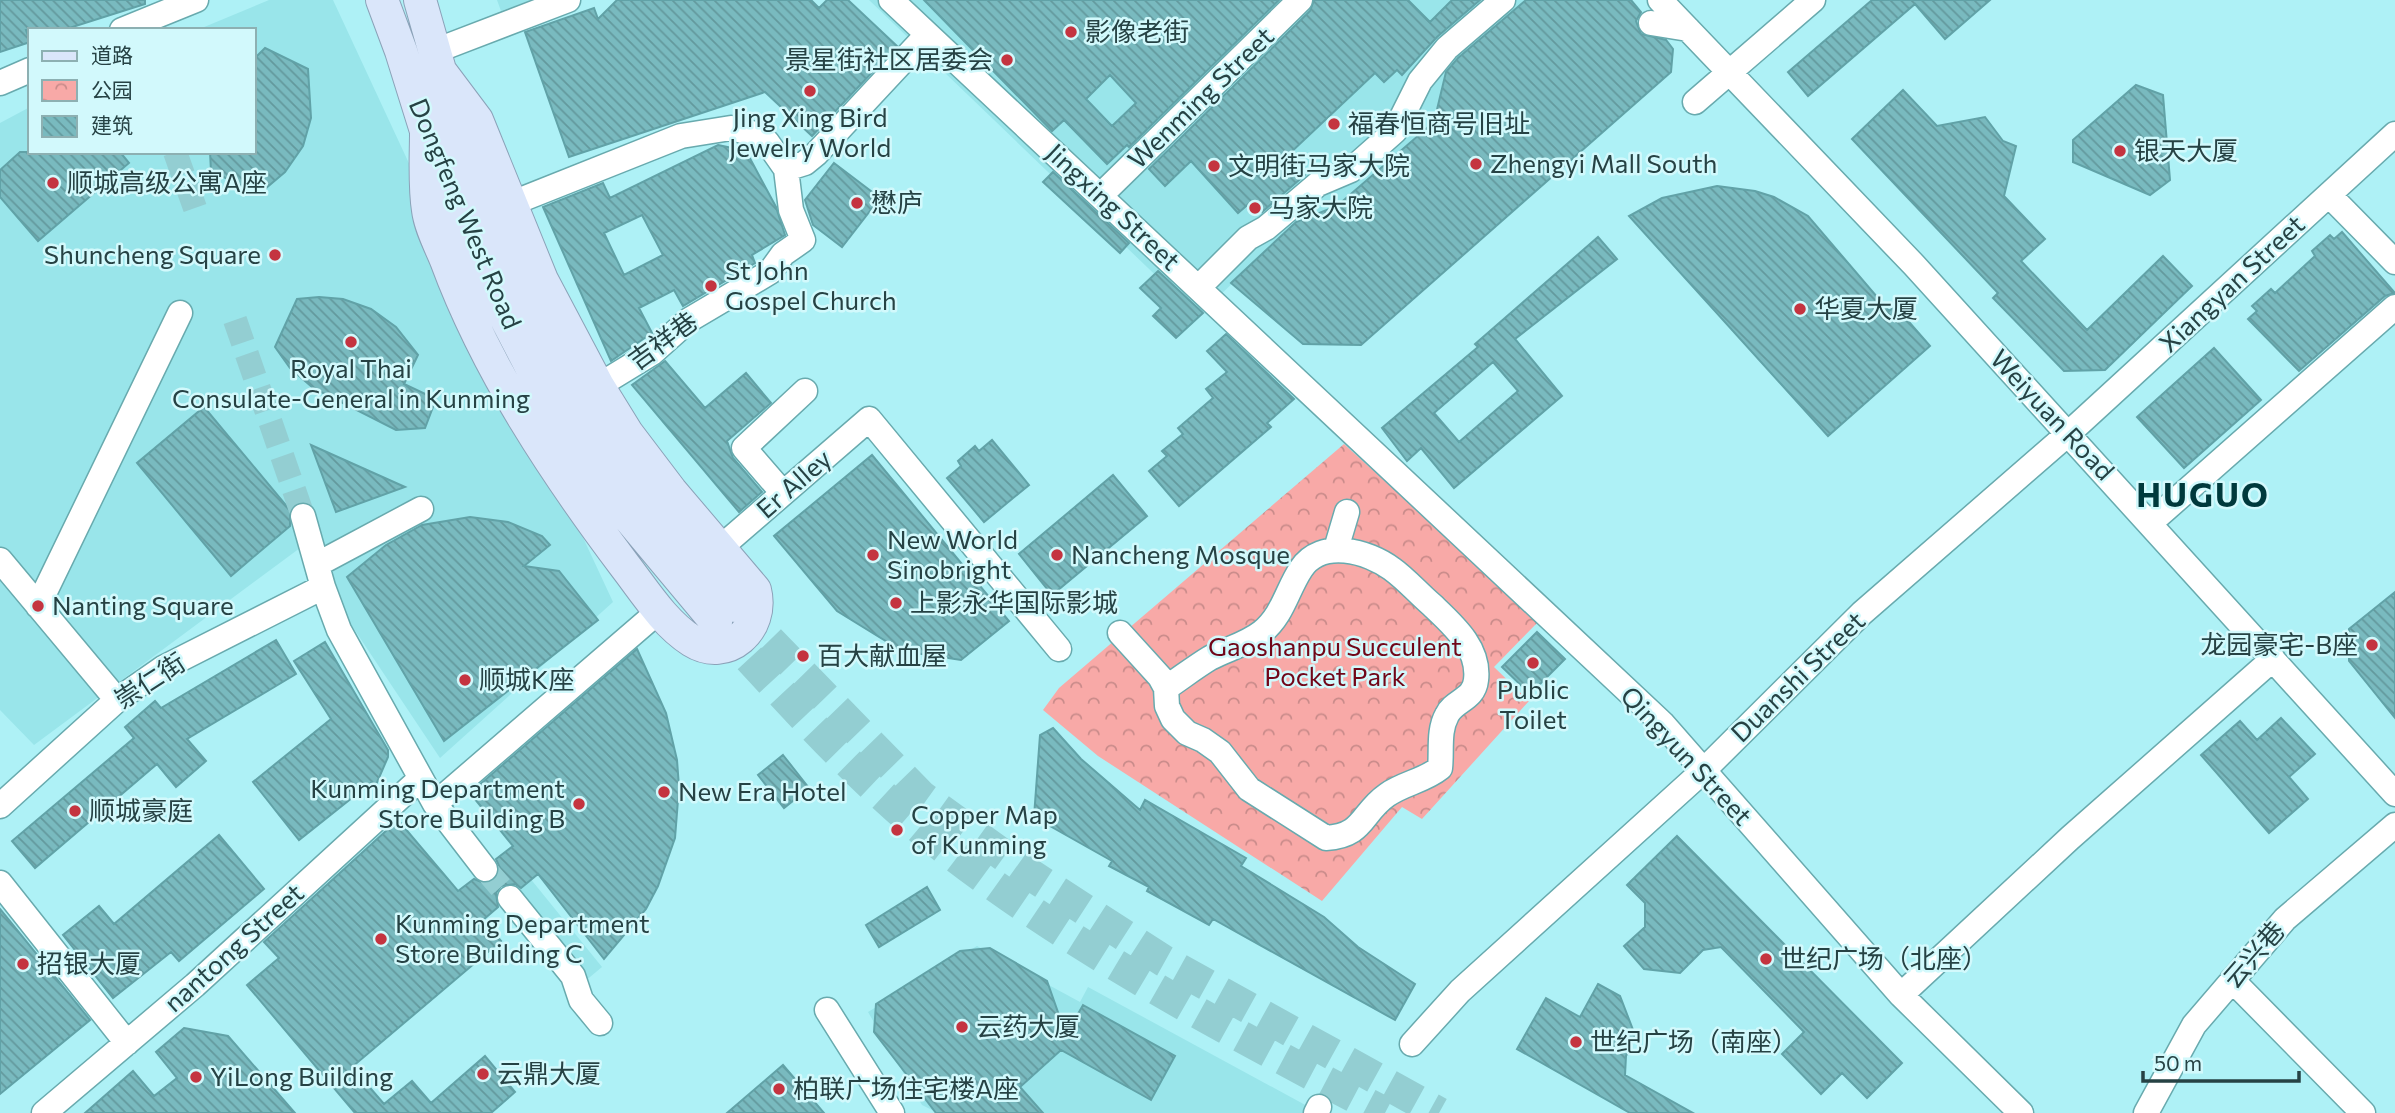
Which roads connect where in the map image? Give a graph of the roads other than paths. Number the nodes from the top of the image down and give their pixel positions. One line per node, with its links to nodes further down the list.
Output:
1 (382, 0): 18 (main road, Dongfeng West Road)
2 (420, 0): 13 (main road, Dongfeng West Road)
3 (568, 0): 13 (street)
4 (891, 0): 12 (street, Jingxing Street)
5 (1300, 0): 21 (street, Wenming Street)
6 (1503, 0): 25 (street)
7 (1813, 0): 15 (street)
8 (188, 1): 10 (street)
9 (1655, 11): 15 (street, Weiyuan Road)
10 (154, 23): 11 (street)
11 (131, 28)
12 (928, 35): 20 (street); 21 (street, Jingxing Street)
13 (438, 62): 18 (main road, Dongfeng West Road); 23 (main road)
14 (28, 71): 16 (street)
15 (1729, 74): 17 (street); 31 (street, Weiyuan Road)
16 (1, 81)
17 (1695, 103)
18 (425, 131): 42 (main road)
19 (2395, 134): 22 (street, Xiangyan Street)
20 (786, 169): 23 (street); 28 (street, 吉祥巷)
21 (1101, 195): 25 (street, Jingxing Street)
22 (2329, 195): 24 (street); 31 (street, Xiangyan Street)
23 (510, 204): 28 (main road)
24 (2395, 262)
25 (1199, 287): 30 (street, Jingxing Street)
26 (2395, 307): 36 (street)
27 (180, 313): 41 (street)
28 (598, 386): 37 (main road)
29 (805, 391): 32 (street)
30 (1336, 414): 48 (street, Qingyun Street)
31 (2069, 433): 36 (street, Weiyuan Road); 48 (street, Duanshi Street)
32 (783, 493): 37 (street, Er Alley); 44 (street, Er Alley)
33 (421, 509): 40 (street, 崇仁街)
34 (1347, 512): 38 (street)
35 (303, 516): 40 (street)
36 (2150, 523): 45 (street, Weiyuan Road)
37 (720, 548): 42 (main road)
38 (1336, 549): 46 (street); 46 (street)
39 (0, 560): 41 (street)
40 (320, 575): 47 (street, 崇仁街); 49 (street)
41 (38, 606): 47 (street)
42 (659, 611): 51 (street)
43 (1121, 633): 46 (street)
44 (1059, 649)
45 (2273, 659): 50 (street, Weiyuan Road); 58 (street)
46 (1166, 688)
47 (117, 700): 52 (street, 崇仁街)
48 (1703, 771): 58 (street, Qingyun Street); 62 (street, Duanshi Street)
49 (420, 779): 51 (street); 61 (street, nantong Street)
50 (2395, 794)
51 (435, 804): 54 (street)
52 (0, 806)
53 (2395, 825): 57 (street, 云兴巷)
54 (485, 869)
55 (0, 883): 61 (street)
56 (510, 898): 60 (street)
57 (2232, 980): 66 (street, 云兴巷); 67 (street)
58 (1900, 995): 65 (street, Qingyun Street)
59 (827, 1010): 64 (street)
60 (600, 1023)
61 (127, 1043): 63 (street, nantong Street)
62 (1412, 1044)
63 (44, 1113)
64 (892, 1113)
65 (2021, 1113)
66 (2146, 1113)
67 (2363, 1113)

